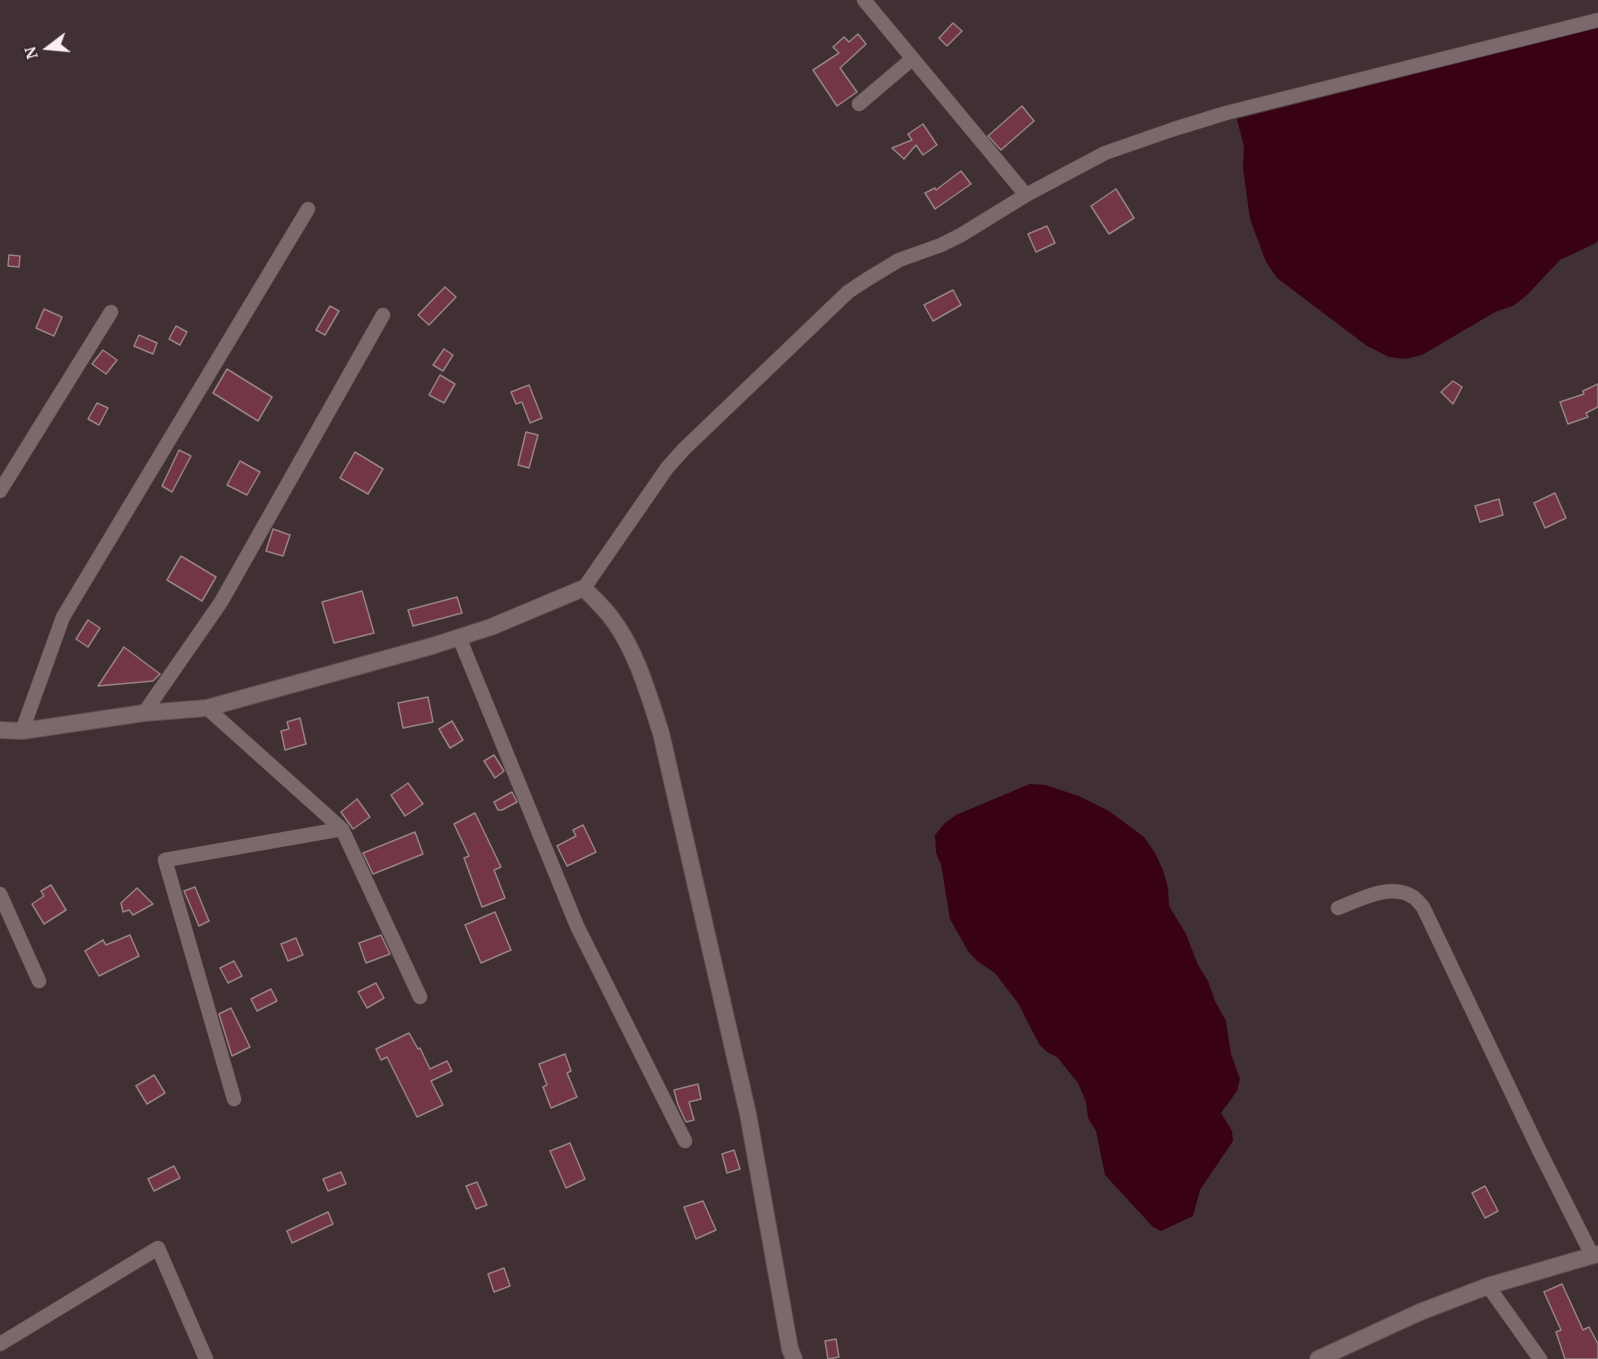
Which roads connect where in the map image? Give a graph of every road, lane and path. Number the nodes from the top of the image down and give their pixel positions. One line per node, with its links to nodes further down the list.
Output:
1 (864, 0): 3 (street)
2 (1598, 20): 5 (street)
3 (912, 59): 4 (street); 5 (street)
4 (859, 104)
5 (1026, 195): 10 (street)
6 (308, 209): 15 (street)
7 (111, 312): 9 (street)
8 (383, 315): 13 (street)
9 (0, 491)
10 (584, 588): 11 (street); 27 (street)
11 (459, 637): 12 (street); 22 (street)
12 (207, 708): 13 (street); 16 (street)
13 (144, 713): 15 (street)
14 (0, 730): 15 (street)
15 (22, 731)
16 (342, 829): 20 (street); 21 (street)
17 (0, 894): 19 (street)
18 (1338, 909): 23 (street)
19 (39, 981)
20 (420, 997)
21 (234, 1099)
22 (685, 1142)
23 (1595, 1255): 24 (street)
24 (1488, 1286): 28 (street); 29 (street)
25 (0, 1344): 26 (street)
26 (206, 1359)
27 (794, 1359)
28 (1318, 1359)
29 (1540, 1359)

